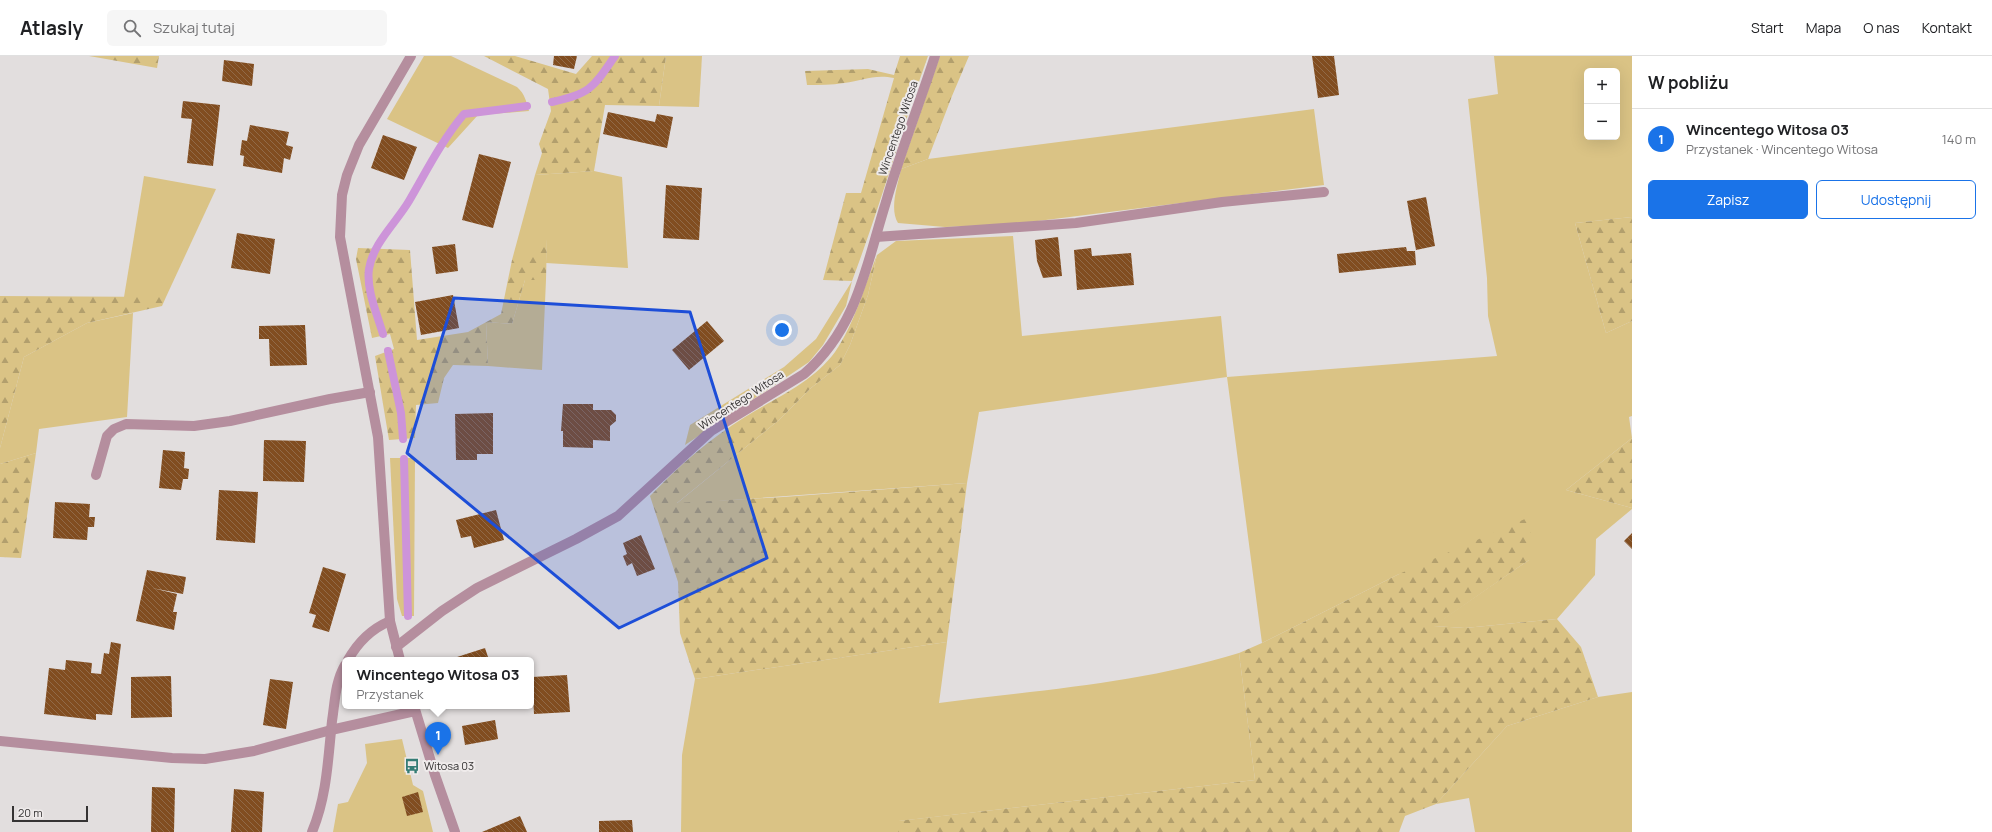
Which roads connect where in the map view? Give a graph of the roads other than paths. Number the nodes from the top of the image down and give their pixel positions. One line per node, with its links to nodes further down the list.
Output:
1 (411, 56): 5 (street)
2 (935, 56): 4 (street, Wincentego Witosa)
3 (1324, 192): 4 (street)
4 (876, 237): 8 (street, Wincentego Witosa)
5 (370, 392): 6 (street); 7 (street)
6 (96, 475)
7 (390, 621): 8 (street); 9 (street)
8 (396, 647): 10 (street)
9 (350, 657)
10 (399, 657)
11 (342, 673): 13 (street)
12 (415, 709): 13 (street); 16 (street)
13 (332, 730): 14 (street); 15 (street)
14 (0, 740)
15 (312, 832)
16 (455, 832)

